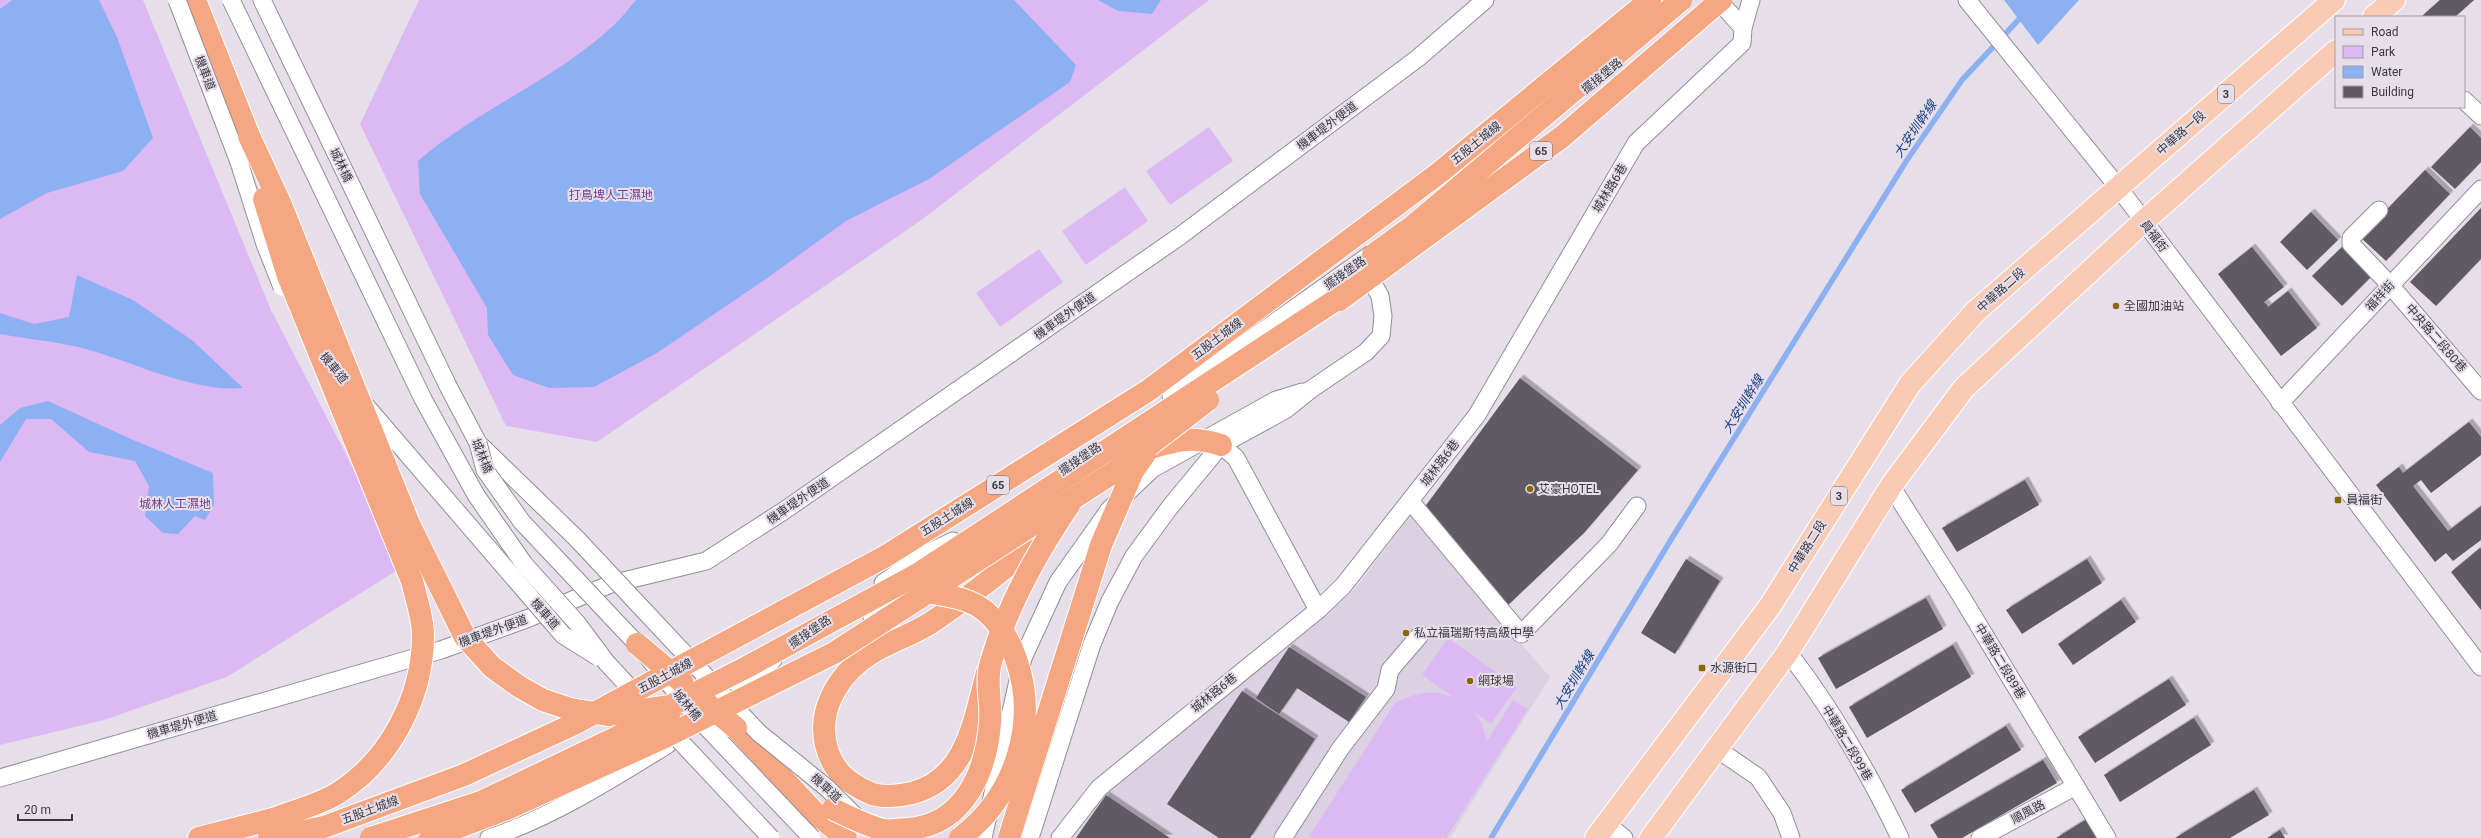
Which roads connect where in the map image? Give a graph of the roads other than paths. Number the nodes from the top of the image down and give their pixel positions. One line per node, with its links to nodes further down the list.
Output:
1 (177, 0): 41 (street, 機車道, bridge)
2 (195, 0): 20 (highway)
3 (231, 0): 41 (street, 城林橋, bridge)
4 (262, 0): 32 (street, 城林橋)
5 (1485, 0): 47 (street, 機車堤外便道)
6 (1650, 0): 52 (highway, 五股土城線 / 65, bridge)
7 (1681, 0): 28 (highway, bridge)
8 (1692, 0): 25 (street, 擺接堡路)
9 (1718, 0): 16 (street)
10 (1722, 0): 27 (highway, 65, bridge)
11 (1751, 0): 16 (street, 城林路6巷)
12 (1967, 0): 21 (street, 員福街)
13 (2334, 0): 21 (main road, 中華路一段 / 3)
14 (2394, 0): 15 (main road)
15 (2376, 16)
16 (1743, 28): 34 (street, 城林路6巷)
17 (2335, 52): 24 (main road)
18 (2465, 101): 19 (street)
19 (2481, 116)
20 (249, 136): 27 (highway, bridge); 51 (highway, bridge)
21 (2118, 187): 24 (street, 員福街); 50 (main road, 中華路二段 / 3)
22 (2481, 189): 26 (street, 福祥街)
23 (2378, 210): 26 (street, 中央路二段80巷)
24 (2143, 222): 30 (street, 員福街); 33 (main road)
25 (1360, 263): 31 (street); 36 (street, 擺接堡路)
26 (2390, 285): 29 (street, 中央路二段80巷); 30 (street, 福祥街)
27 (1351, 290): 54 (highway, 65, bridge)
28 (1203, 382): 42 (highway, bridge); 61 (highway, bridge)
29 (2481, 391)
30 (2280, 403): 43 (street, 員福街)
31 (1212, 442): 37 (street); 42 (highway, bridge); 60 (street); 62 (street)
32 (478, 443): 39 (street, 城林橋, bridge); 49 (street, 機車道, bridge)
33 (1891, 486): 40 (main road); 48 (street, 中華路二段89巷)
34 (1410, 502): 35 (street); 37 (street, 城林路6巷)
35 (1637, 506)
36 (983, 527): 45 (street, 擺接堡路); 45 (street, 擺接堡路)
37 (1318, 610): 63 (street, 城林路6巷)
38 (1420, 635): 64 (street)
39 (637, 644): 44 (highway, bridge); 57 (street, 城林橋, bridge)
40 (1788, 652): 46 (main road); 68 (street, 中華路二段99巷)
41 (606, 662): 56 (street, 城林橋, bridge)
42 (990, 664): 44 (highway, bridge)
43 (2481, 667)
44 (736, 728): 58 (highway)
45 (691, 730): 55 (street, 擺接堡路)
46 (1717, 749): 66 (main road); 67 (street)
47 (0, 778)
48 (2076, 786): 69 (street, 順風路); 70 (street, 中華路二段89巷)
49 (856, 817)
50 (1601, 831): 65 (street)
51 (199, 838)
52 (269, 838)
53 (371, 838): 59 (highway, bridge)
54 (430, 838)
55 (489, 838)
56 (771, 838)
57 (812, 838)
58 (846, 838)
59 (960, 838)
60 (983, 838)
61 (1009, 838)
62 (1030, 838)
63 (1060, 838)
64 (1283, 838)
65 (1624, 838)
66 (1651, 838)
67 (1791, 838)
68 (1900, 838)
69 (1980, 838)
70 (2107, 838)

